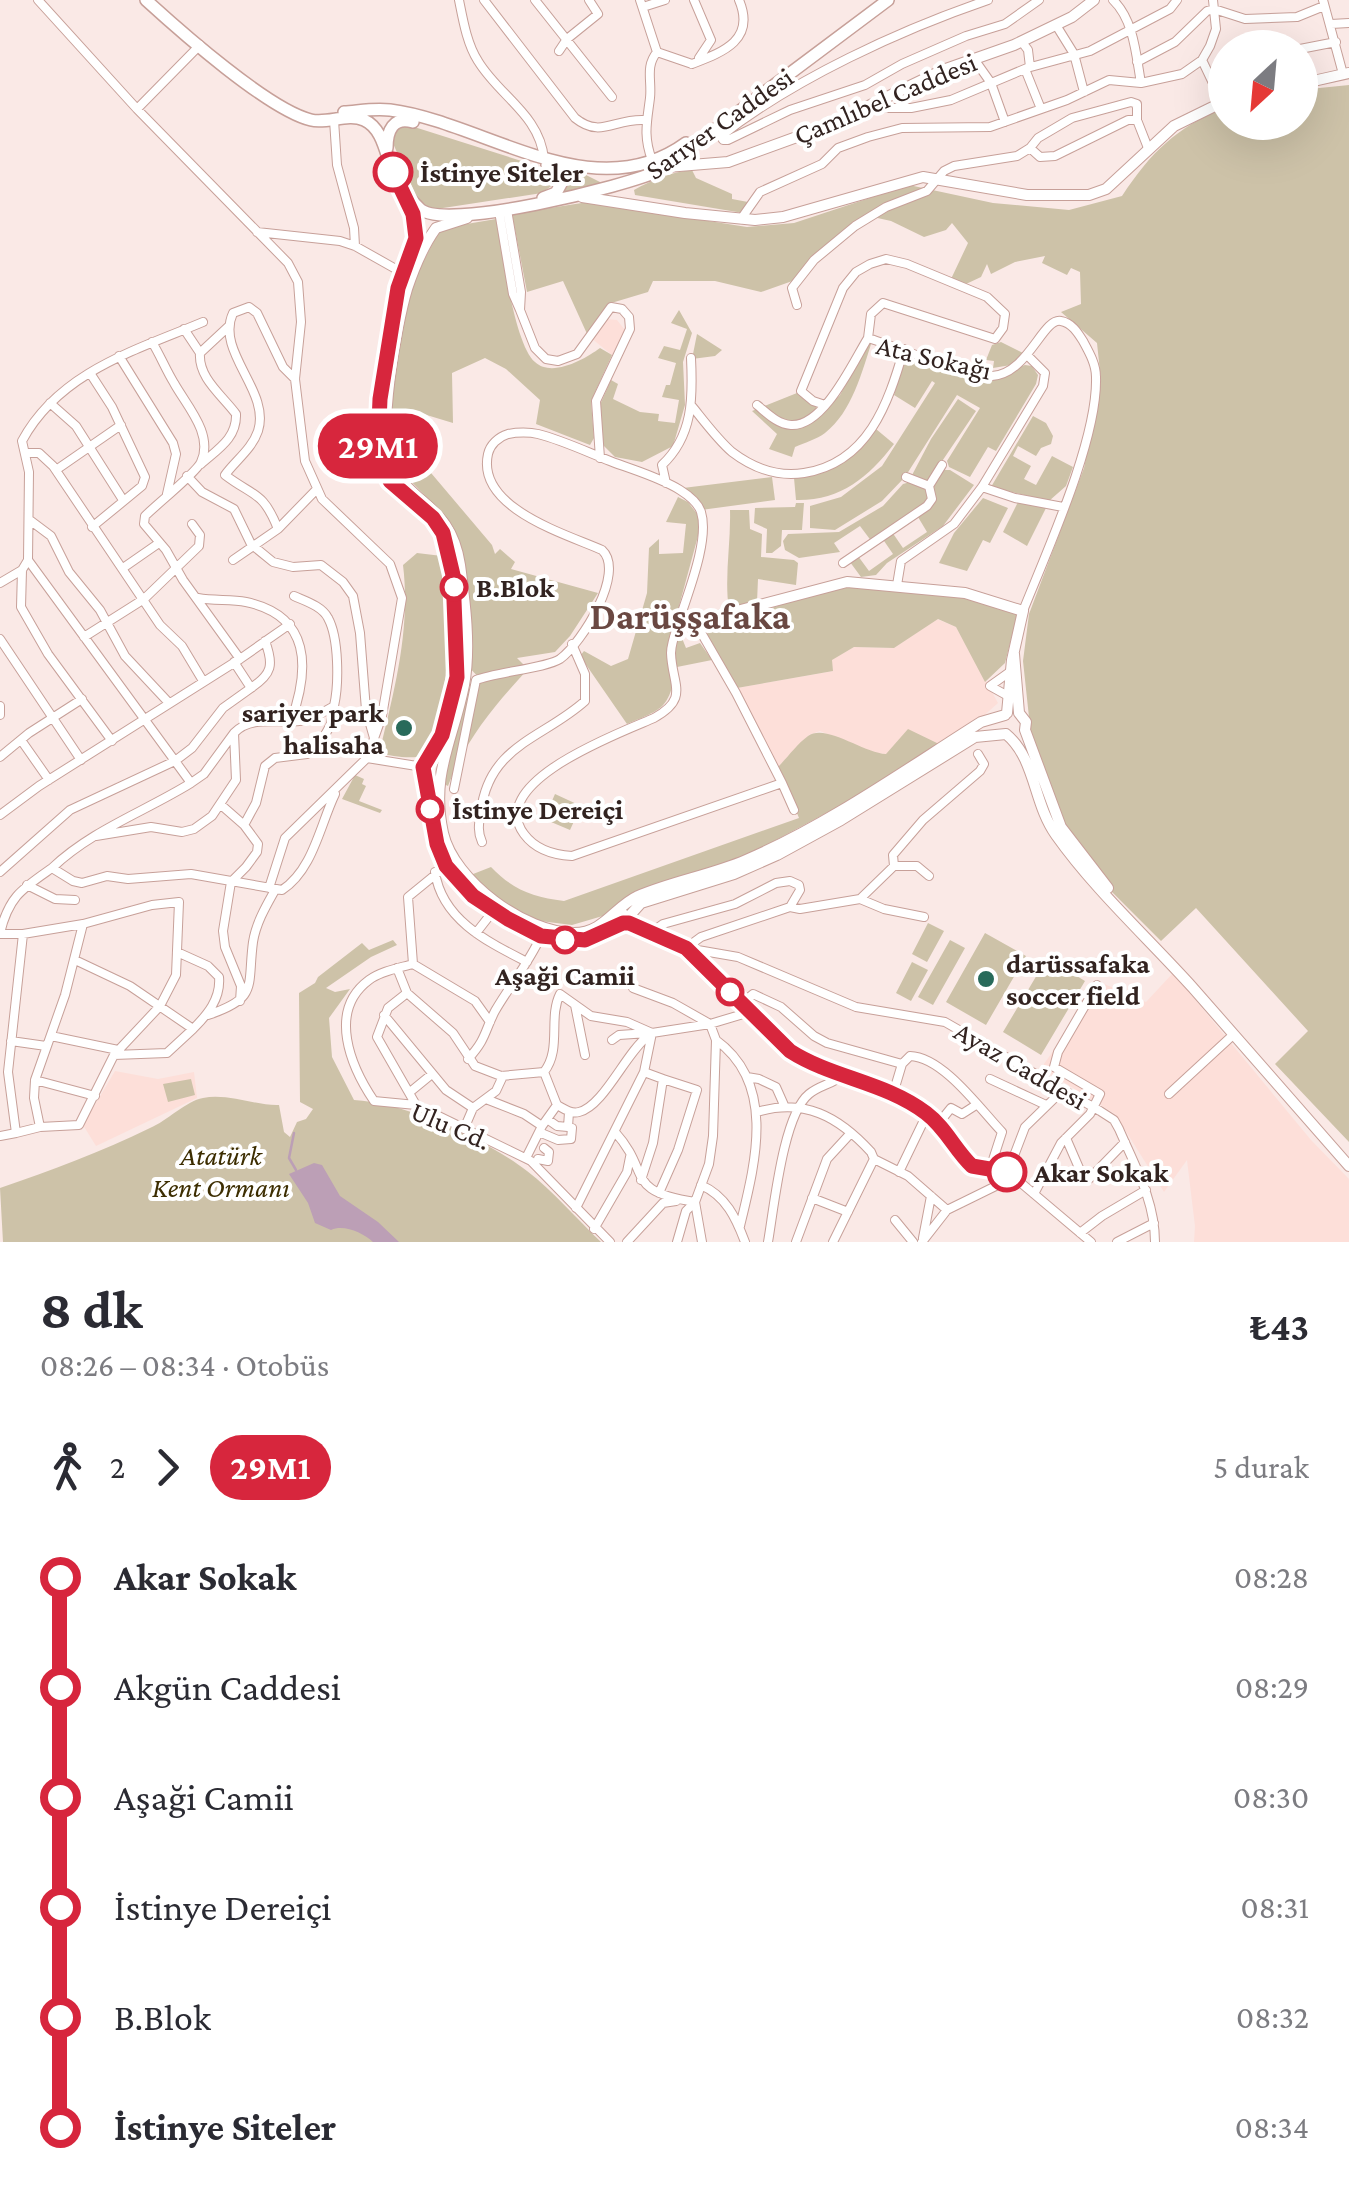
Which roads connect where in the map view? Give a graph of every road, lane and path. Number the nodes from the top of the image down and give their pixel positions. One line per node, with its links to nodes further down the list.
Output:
1 (38, 0): 49 (street)
2 (146, 0): 28 (main road, Sarıyer Caddesi)
3 (157, 0): 55 (main road, Sarıyer Caddesi)
4 (459, 0): 61 (street)
5 (484, 0): 52 (street)
6 (535, 0): 25 (street)
7 (588, 0): 25 (street)
8 (665, 0): 18 (street)
9 (694, 0): 36 (street)
10 (739, 0): 36 (street)
11 (876, 0): 62 (main road, Sarıyer Caddesi)
12 (889, 0): 56 (main road, Sarıyer Caddesi)
13 (988, 0): 56 (street)
14 (1040, 0): 40 (street)
15 (1094, 0): 23 (main road, Çamlıbel Caddesi)
16 (1113, 0): 24 (street)
17 (1177, 0): 24 (street)
18 (642, 3): 31 (street)
19 (1323, 3): 20 (street); 22 (street)
20 (1214, 4): 34 (street); 35 (street)
21 (1349, 23): 22 (street)
22 (1331, 24): 27 (street)
23 (1056, 25): 26 (main road, Çamlıbel Caddesi); 32 (street)
24 (1130, 30): 32 (street); 35 (street)
25 (566, 39): 30 (street); 46 (street)
26 (1022, 42): 33 (main road, Çamlıbel Caddesi); 37 (street)
27 (1336, 42): 29 (street); 39 (street)
28 (200, 45): 49 (street); 51 (main road, Sarıyer Caddesi)
29 (1318, 46)
30 (558, 51)
31 (657, 52): 36 (street); 52 (street)
32 (1074, 54): 37 (street); 44 (street)
33 (974, 60): 42 (street); 45 (main road, Çamlıbel Caddesi)
34 (1202, 60): 38 (street); 43 (street)
35 (1137, 62): 43 (street)
36 (692, 64)
37 (1028, 68): 42 (street); 50 (street)
38 (1208, 72)
39 (1346, 74): 41 (main road)
40 (882, 75): 45 (street); 56 (street)
41 (1318, 80)
42 (991, 83): 47 (street); 54 (street)
43 (1141, 83): 44 (street)
44 (1084, 92): 50 (street)
45 (894, 94): 47 (main road, Çamlıbel Caddesi)
46 (612, 98)
47 (866, 108): 63 (main road, Çamlıbel Caddesi)
48 (1208, 109): 58 (main road)
49 (137, 110): 76 (street)
50 (1041, 110): 54 (street)
51 (334, 120): 64 (main road, Sarıyer Caddesi); 77 (street)
52 (645, 120): 62 (street)
53 (1137, 120): 57 (street); 57 (street); 58 (street)
54 (1006, 122): 75 (street)
55 (461, 131): 59 (main road, Sarıyer Caddesi); 64 (main road)
56 (719, 133): 60 (main road, Sarıyer Caddesi)
57 (1030, 148): 66 (street)
58 (1148, 148): 66 (main road)
59 (525, 153): 61 (main road, Sarıyer Caddesi); 72 (main road)
60 (678, 158): 62 (main road); 63 (main road)
61 (544, 160): 65 (main road, Sarıyer Caddesi)
62 (660, 162): 63 (main road, Çamlıbel Caddesi); 65 (main road, Sarıyer Caddesi); 67 (main road, Sarıyer Caddesi)
63 (700, 165)
64 (390, 166): 68 (main road, Sarıyer Caddesi)
65 (578, 166): 69 (main road)
66 (936, 179): 75 (main road); 81 (street)
67 (631, 182): 69 (main road, Sarıyer Caddesi); 71 (main road)
68 (400, 186): 74 (main road, Sarıyer Caddesi); 78 (main road)
69 (615, 187): 70 (main road, Sarıyer Caddesi); 71 (main road)
70 (576, 196): 72 (main road, Sarıyer Caddesi); 73 (main road)
71 (630, 201): 73 (main road)
72 (531, 205): 74 (main road, Sarıyer Caddesi)
73 (646, 207): 75 (main road)
74 (498, 211): 101 (street); 146 (main road)
75 (741, 219)
76 (256, 232): 77 (street); 93 (street)
77 (355, 246): 79 (street)
78 (409, 262): 79 (street); 80 (main road)
79 (394, 268): 80 (street)
80 (402, 278): 146 (main road)
81 (798, 305)
82 (203, 322): 84 (street)
83 (229, 326): 88 (street); 93 (street); 119 (street)
84 (184, 330): 86 (street); 88 (street)
85 (868, 338): 87 (street, Ata Sokağı); 95 (street, Ata Sokağı); 95 (street)
86 (152, 342): 89 (street); 102 (street)
87 (904, 349): 90 (street, Ata Sokağı); 96 (street)
88 (200, 353): 102 (street)
89 (118, 356): 92 (street); 113 (street)
90 (1028, 356): 111 (street); 115 (street, Ata Sokağı)
91 (691, 358): 96 (street)
92 (90, 373): 94 (street); 98 (street)
93 (295, 379): 112 (street)
94 (50, 403): 99 (street); 100 (street)
95 (826, 404): 97 (street)
96 (691, 405): 104 (street)
97 (757, 405)
98 (121, 425): 99 (street); 114 (street)
99 (88, 447): 105 (street); 114 (street)
100 (26, 453): 105 (street); 116 (street)
101 (600, 458): 106 (street); 141 (street)
102 (201, 464): 107 (street)
103 (942, 465): 110 (street)
104 (662, 466): 106 (street); 109 (street)
105 (56, 470): 118 (street)
106 (644, 475): 109 (street)
107 (187, 476): 113 (street); 121 (street)
108 (906, 477): 110 (street)
109 (666, 483): 137 (street)
110 (929, 486): 124 (street)
111 (982, 487): 115 (street); 129 (street)
112 (316, 490): 119 (street); 161 (street)
113 (167, 494): 120 (street)
114 (124, 500): 118 (street)
115 (1063, 507): 133 (street, Ata Sokağı)
116 (31, 521): 122 (street); 135 (street)
117 (192, 524): 126 (street)
118 (92, 527): 125 (street)
119 (278, 529): 121 (street)
120 (160, 543): 125 (street); 126 (street)
121 (255, 546): 123 (street); 161 (street)
122 (28, 560): 127 (street); 138 (street)
123 (233, 560)
124 (843, 563)
125 (123, 568): 132 (street)
126 (176, 568): 131 (street); 132 (street)
127 (22, 570): 128 (street); 149 (street)
128 (0, 583)
129 (898, 585): 133 (main road); 134 (main road)
130 (294, 596): 152 (street)
131 (198, 598): 136 (street); 143 (street)
132 (144, 599): 135 (street); 145 (street)
133 (1023, 612): 142 (main road)
134 (695, 622): 137 (street); 172 (street)
135 (106, 624): 138 (street); 150 (street)
136 (290, 624): 140 (street); 157 (street)
137 (679, 627): 172 (street)
138 (84, 636): 156 (street)
139 (0, 639): 155 (street)
140 (265, 641): 143 (street); 147 (street)
141 (572, 644): 146 (street); 180 (street)
142 (1014, 654): 144 (main road); 153 (main road)
143 (237, 660): 145 (street); 147 (street)
144 (1011, 671): 148 (main road); 148 (street)
145 (202, 681): 150 (street)
146 (463, 681): 169 (main road); 173 (street)
147 (251, 688): 168 (street)
148 (1008, 696): 153 (main road)
149 (82, 699): 155 (street); 163 (street)
150 (169, 703): 156 (street)
151 (0, 706): 154 (street)
152 (334, 706): 157 (street); 178 (street)
153 (1011, 714): 158 (main road); 160 (main road); 196 (main road)
154 (0, 716)
155 (54, 718): 162 (street); 167 (street)
156 (146, 718): 163 (street); 168 (street)
157 (291, 721): 159 (street)
158 (1025, 730): 160 (main road); 192 (main road)
159 (234, 733): 171 (street); 175 (street)
160 (1008, 735): 192 (main road); 196 (main road)
161 (374, 738): 166 (street)
162 (21, 740): 165 (street); 170 (street)
163 (112, 741): 167 (street)
164 (978, 754): 182 (street)
165 (0, 758)
166 (367, 758): 169 (street); 174 (street)
167 (81, 760): 170 (street)
168 (174, 761): 171 (street); 184 (street)
169 (431, 770): 181 (main road); 196 (main road)
170 (49, 780): 177 (street)
171 (191, 783): 179 (street)
172 (782, 784): 176 (street)
173 (454, 788)
174 (336, 790): 189 (street); 189 (street)
175 (220, 804): 178 (street); 179 (street)
176 (794, 810)
177 (0, 815)
178 (244, 825): 187 (street)
179 (92, 836): 183 (street)
180 (482, 842)
181 (446, 866): 185 (street); 195 (main road)
182 (894, 866): 186 (street); 190 (street)
183 (52, 868): 187 (street); 188 (street)
184 (0, 872)
185 (434, 872): 200 (street); 208 (street)
186 (929, 876)
187 (230, 882): 189 (street); 213 (street)
188 (27, 884): 191 (street); 193 (street)
189 (272, 889): 213 (street)
190 (860, 899): 194 (street); 197 (street)
191 (76, 900)
192 (1118, 904): 226 (main road); 278 (main road)
193 (3, 907): 201 (street)
194 (790, 907): 199 (street); 204 (street)
195 (494, 910): 200 (street); 203 (main road)
196 (626, 915): 199 (street); 199 (street); 203 (main road)
197 (924, 917)
198 (82, 924): 202 (street); 205 (street); 206 (street)
199 (650, 930): 204 (street)
200 (476, 933): 207 (street)
201 (0, 934): 202 (street)
202 (23, 934): 230 (street)
203 (541, 936): 207 (street)
204 (686, 948): 215 (street); 245 (street, Ayaz Caddesi)
205 (177, 952): 216 (street); 219 (street)
206 (75, 960): 216 (street); 227 (street)
207 (527, 962): 220 (street)
208 (414, 964): 209 (street, Ulu Cd.); 220 (street)
209 (398, 968): 212 (street); 253 (street, Ulu Cd.)
210 (1096, 985): 260 (street)
211 (633, 988): 221 (street)
212 (408, 993): 218 (street); 234 (street)
213 (240, 1002): 219 (street)
214 (575, 1003): 223 (street); 224 (street); 225 (street)
215 (741, 1004): 217 (street); 235 (street)
216 (160, 1006): 222 (street); 232 (street)
217 (750, 1012): 221 (street); 240 (street)
218 (384, 1015): 238 (street); 247 (street)
219 (206, 1016): 222 (street)
220 (490, 1022): 234 (street)
221 (710, 1024): 225 (street); 229 (street)
222 (193, 1029): 232 (street)
223 (555, 1030): 224 (street); 236 (street)
224 (580, 1030): 233 (street)
225 (652, 1033): 228 (street); 237 (street); 261 (street)
226 (1233, 1035): 249 (street); 281 (main road)
227 (51, 1036): 231 (street); 232 (street)
228 (612, 1040)
229 (716, 1040): 241 (street); 251 (street)
230 (7, 1046): 231 (street); 270 (street)
231 (46, 1046): 244 (street)
232 (116, 1052): 250 (street)
233 (585, 1055)
234 (468, 1059): 239 (street)
235 (902, 1064): 248 (street); 255 (street)
236 (544, 1072): 239 (street); 257 (street)
237 (644, 1072): 242 (street); 269 (street)
238 (432, 1074): 247 (street); 258 (street)
239 (504, 1075): 252 (street)
240 (844, 1076): 248 (street); 259 (street)
241 (747, 1077): 254 (street); 262 (street)
242 (663, 1079): 246 (street); 285 (street)
243 (990, 1079): 256 (street)
244 (35, 1080): 250 (street); 266 (street)
245 (1064, 1089): 256 (street); 260 (street, Ayaz Caddesi)
246 (697, 1090): 251 (street); 288 (street)
247 (410, 1092): 253 (street)
248 (893, 1094): 263 (street)
249 (1170, 1094)
250 (95, 1096): 266 (street)
251 (714, 1096): 286 (street)
252 (486, 1099): 258 (street); 265 (street)
253 (416, 1104): 268 (street, Ulu Cd.)
254 (784, 1104): 259 (street); 262 (street)
255 (976, 1105): 264 (street); 282 (street)
256 (1046, 1105): 284 (street)
257 (557, 1106): 261 (street); 265 (street)
258 (473, 1108): 268 (street)
259 (798, 1108): 271 (street); 306 (street)
260 (1095, 1108): 274 (street); 275 (street, Ayaz Caddesi)
261 (569, 1112): 267 (street)
262 (757, 1112): 298 (street)
263 (927, 1114): 264 (street); 283 (street)
264 (938, 1124): 282 (street)
265 (542, 1126): 267 (street); 273 (street); 276 (street)
266 (40, 1127): 270 (street)
267 (568, 1127): 273 (street)
268 (464, 1129): 279 (street, Ulu Cd.)
269 (616, 1132): 277 (street); 293 (street)
270 (16, 1133): 272 (street)
271 (850, 1134): 280 (street); 291 (street)
272 (0, 1136)
273 (549, 1137): 276 (street)
274 (1066, 1138): 275 (street); 289 (street)
275 (1125, 1142): 287 (street, Ayaz Caddesi)
276 (532, 1144): 279 (street)
277 (631, 1155): 285 (street); 299 (street)
278 (1349, 1157)
279 (526, 1158): 293 (street, Ulu Cd.)
280 (874, 1159): 283 (street); 295 (street)
281 (1349, 1166)
282 (990, 1169): 284 (street)
283 (899, 1172): 290 (street)
284 (1008, 1172): 289 (street); 294 (street)
285 (641, 1180): 288 (street)
286 (702, 1185): 292 (street); 298 (street)
287 (1146, 1190): 297 (street, Ayaz Caddesi); 300 (street)
288 (659, 1193): 292 (street)
289 (1034, 1194): 300 (street)
290 (932, 1196): 294 (street); 310 (street)
291 (812, 1198): 295 (street); 307 (street)
292 (695, 1202): 302 (street); 303 (street); 304 (street)
293 (576, 1208): 299 (street, Ulu Cd.)
294 (947, 1210): 310 (street)
295 (848, 1212): 308 (street)
296 (895, 1220): 309 (street)
297 (1154, 1223): 312 (street); 313 (street, Ayaz Caddesi)
298 (740, 1226): 305 (street)
299 (594, 1229): 301 (street, Ulu Cd.)
300 (1080, 1233): 311 (street)
301 (610, 1242)
302 (627, 1242)
303 (677, 1242)
304 (702, 1242)
305 (745, 1242)
306 (768, 1242)
307 (796, 1242)
308 (834, 1242)
309 (912, 1242)
310 (922, 1242)
311 (1091, 1242)
312 (1118, 1242)
313 (1155, 1242)

